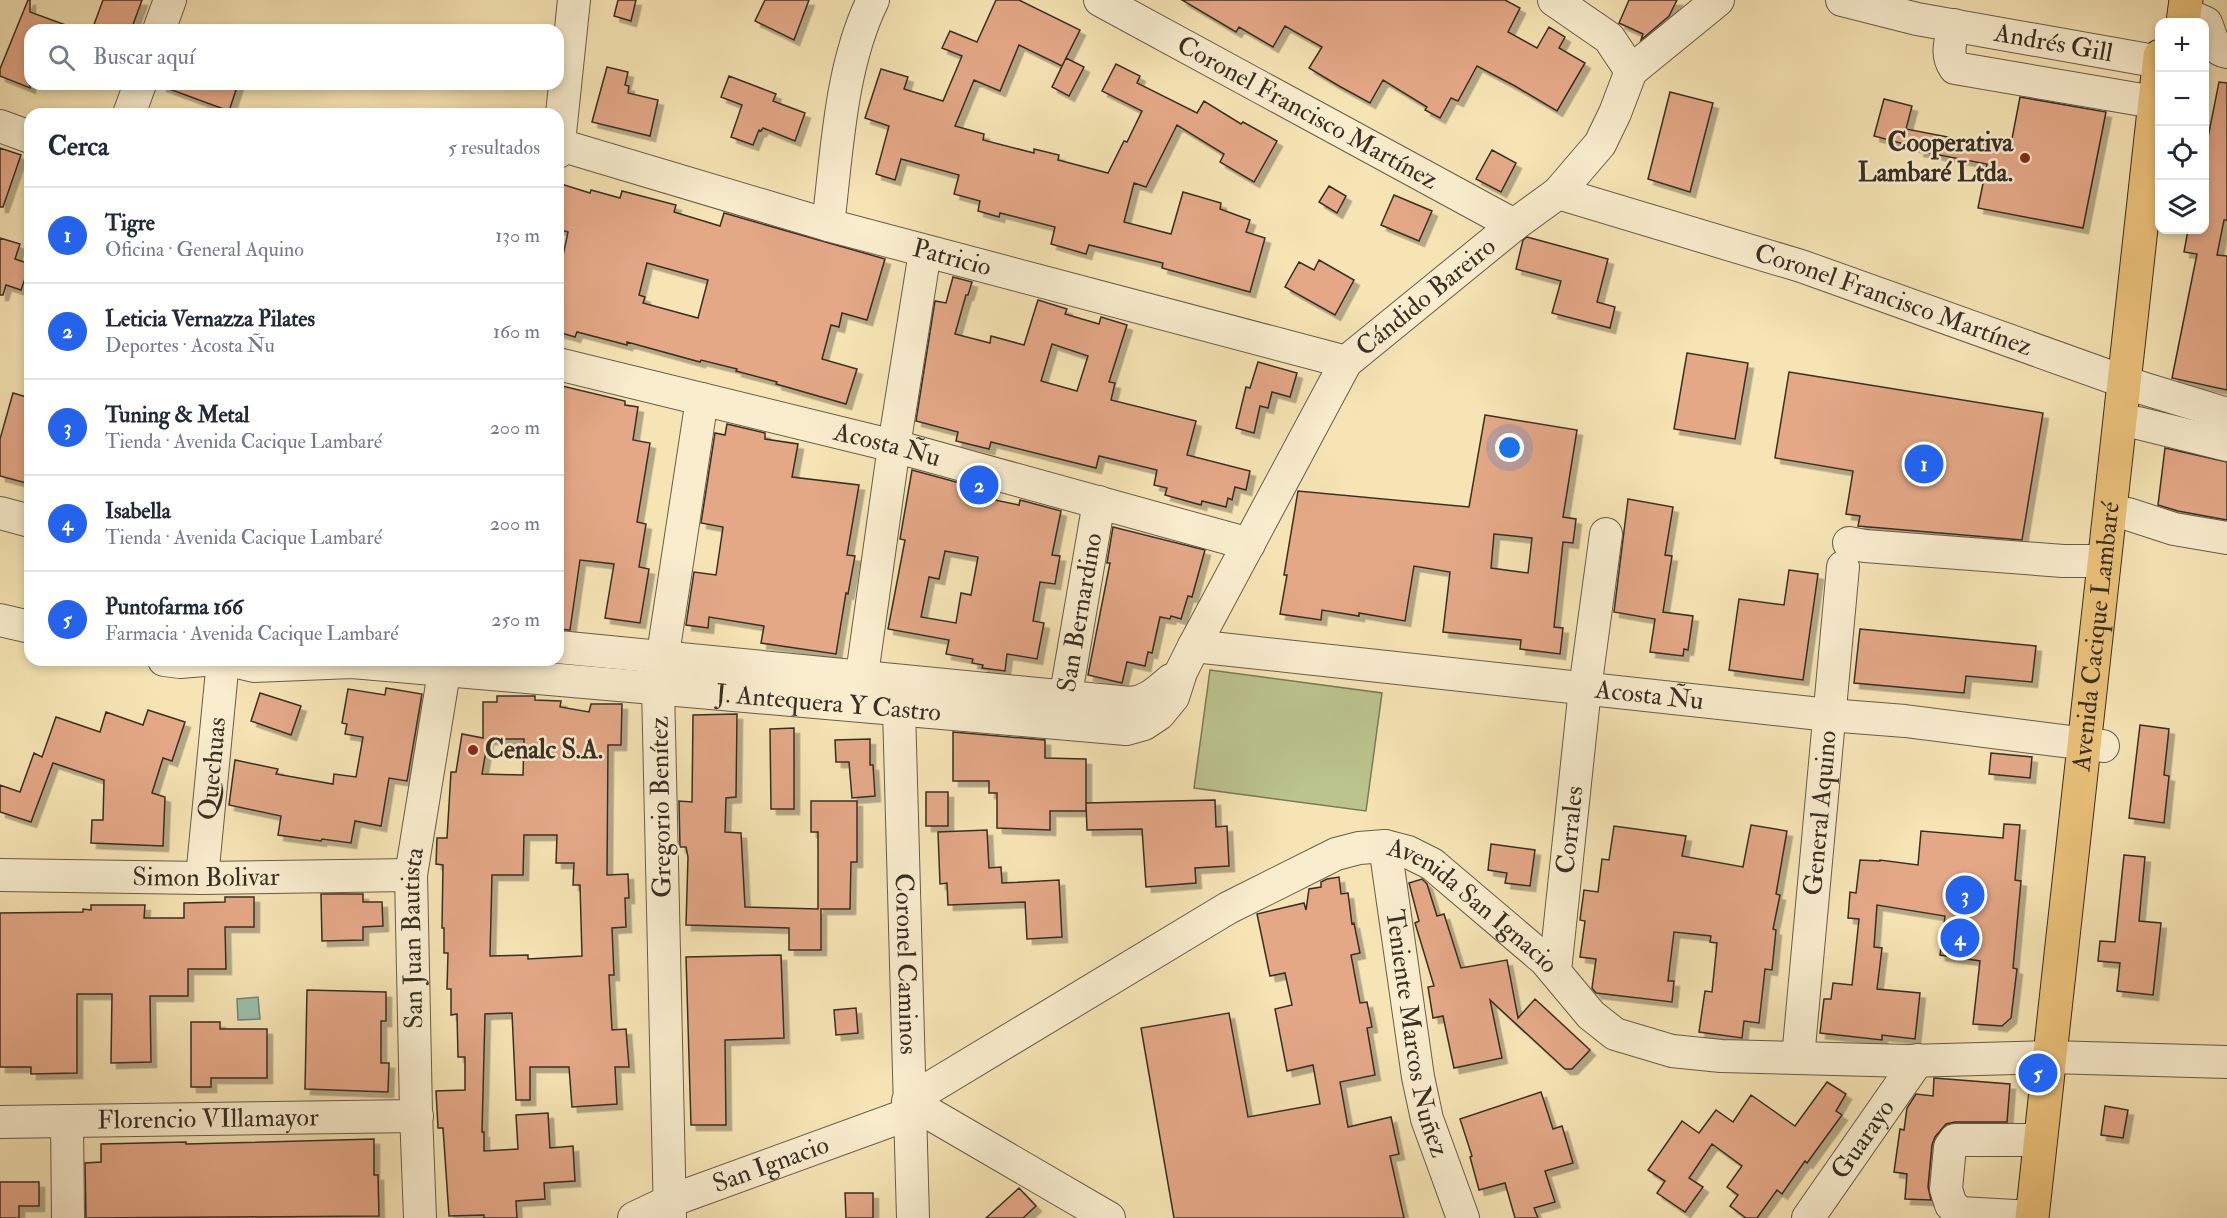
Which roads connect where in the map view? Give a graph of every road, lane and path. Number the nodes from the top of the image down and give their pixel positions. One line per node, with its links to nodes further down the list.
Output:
1 (170, 0): 10 (street)
2 (574, 0): 19 (street)
3 (873, 0): 24 (street)
4 (1100, 0): 25 (street, Coronel Francisco Martínez)
5 (1554, 0): 14 (street)
6 (1718, 0): 14 (street, Cándido Bareiro)
7 (1842, 0): 8 (street, Andrés Gill)
8 (1919, 9): 11 (street, Andrés Gill)
9 (2176, 12): 12 (street)
10 (161, 24)
11 (1954, 25): 13 (street, Andrés Gill); 17 (street)
12 (2227, 52)
13 (2155, 61)
14 (1631, 71): 23 (street, Cándido Bareiro)
15 (2158, 72): 17 (main road, Avenida Cacique Lambaré)
16 (138, 90): 18 (street)
17 (2154, 102): 30 (main road, Avenida Cacique Lambaré)
18 (131, 108)
19 (563, 108)
20 (0, 126): 21 (street)
21 (24, 135)
22 (564, 150): 24 (street, Patricio)
23 (1558, 193): 25 (street, Cándido Bareiro); 30 (street, Coronel Francisco Martínez)
24 (828, 225): 27 (street, Patricio)
25 (1514, 225): 28 (street, Cándido Bareiro)
26 (2159, 234): 30 (main road, Avenida Cacique Lambaré)
27 (925, 252): 28 (street, Patricio); 35 (street)
28 (1346, 362): 42 (street, Cándido Bareiro)
29 (564, 365): 31 (street, Acosta Ñu)
30 (2133, 384): 32 (street, Coronel Francisco Martínez); 33 (main road, Avenida Cacique Lambaré); 43 (main road, Avenida Cacique Lambaré)
31 (702, 399): 35 (street, Acosta Ñu); 51 (street, Gregorio Benítez)
32 (2227, 414)
33 (2139, 423): 34 (street); 38 (main road, Avenida Cacique Lambaré)
34 (2227, 445)
35 (894, 446): 36 (street, Acosta Ñu); 53 (street)
36 (1098, 502): 42 (street, Acosta Ñu); 55 (street, San Bernardino)
37 (0, 513): 39 (street)
38 (2128, 514): 41 (street); 57 (main road, Avenida Cacique Lambaré)
39 (24, 519)
40 (1606, 534): 52 (street, Corrales)
41 (2227, 538)
42 (1249, 544): 47 (street, Cándido Bareiro)
43 (2104, 561): 56 (street, General Aquino); 57 (main road, Avenida Cacique Lambaré)
44 (0, 620): 45 (street)
45 (24, 626)
46 (564, 648): 51 (street, J. Antequera Y Castro)
47 (1188, 659): 52 (street, Acosta Ñu); 55 (street, J. Antequera Y Castro)
48 (223, 666): 61 (street, Quechuas)
49 (445, 666): 60 (street, San Juan Bautista)
50 (499, 666): 51 (street, J. Antequera Y Castro)
51 (660, 672): 53 (street, J. Antequera Y Castro); 72 (street, Gregorio Benítez)
52 (1585, 689): 56 (street, Acosta Ñu); 62 (street, Corrales)
53 (860, 691): 54 (street, J. Antequera Y Castro); 55 (street, J. Antequera Y Castro)
54 (899, 709): 55 (street, J. Antequera Y Castro); 67 (street, Coronel Caminos)
55 (1063, 710)
56 (1829, 715): 57 (street, Acosta Ñu); 63 (street, General Aquino)
57 (2094, 745): 64 (main road, Avenida Cacique Lambaré)
58 (1385, 846): 62 (street, Avenida San Ignacio); 67 (street, Avenida San Ignacio); 78 (street, Teniente Marcos Nuñez)
59 (0, 874): 61 (street, Simon Bolivar)
60 (411, 875): 61 (street, Simon Bolivar); 68 (street, San Juan Bautista)
61 (202, 878)
62 (1555, 971): 63 (street, Avenida San Ignacio)
63 (1797, 1058): 65 (street, Avenida San Ignacio)
64 (2059, 1058): 65 (street, Avenida San Ignacio); 66 (street, Avenida San Ignacio); 71 (main road, Avenida Cacique Lambaré); 80 (main road, Avenida Cacique Lambaré)
65 (1918, 1060): 79 (street, Guarayo)
66 (2226, 1062)
67 (909, 1108): 72 (street, San Ignacio); 76 (street, Coronel Caminos); 77 (street)
68 (417, 1116): 69 (street, Florencio VIllamayor); 74 (street, San Juan Bautista)
69 (67, 1121): 70 (street, Florencio VIllamayor); 73 (street)
70 (0, 1122)
71 (2041, 1140): 80 (main road, Avenida Cacique Lambaré); 80 (street)
72 (670, 1210): 75 (street, San Ignacio)
73 (68, 1218)
74 (420, 1218)
75 (634, 1218)
76 (913, 1218)
77 (1109, 1218)
78 (1463, 1218)
79 (1808, 1218)
80 (2039, 1218)

